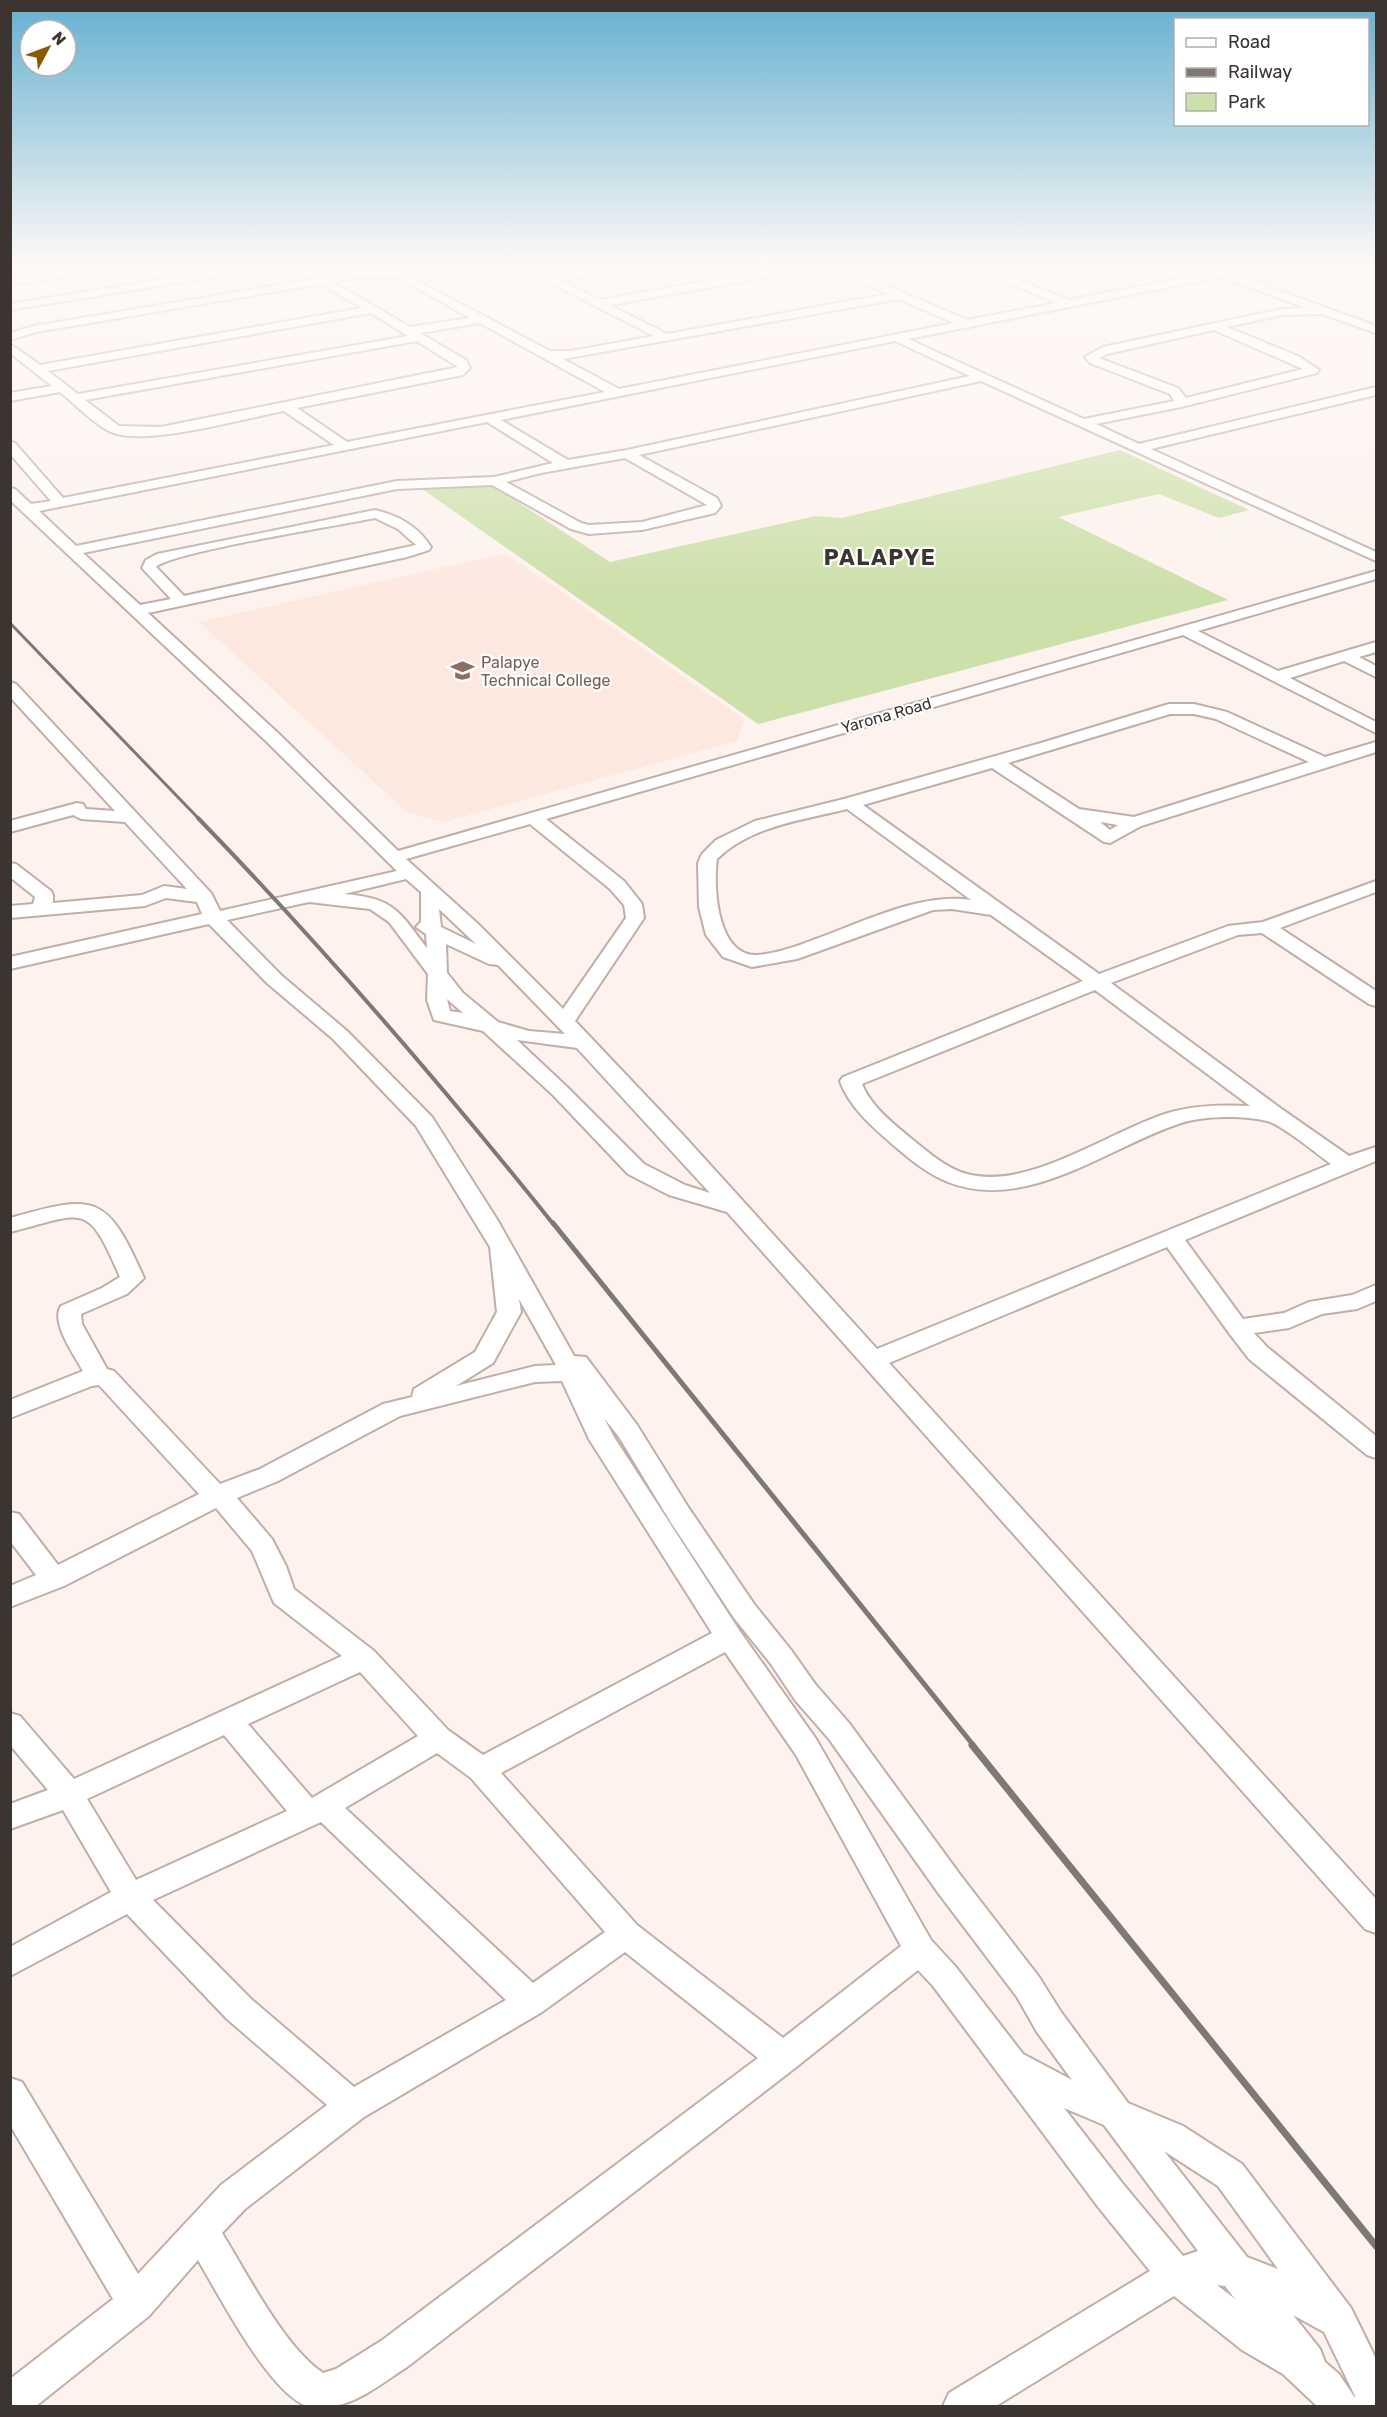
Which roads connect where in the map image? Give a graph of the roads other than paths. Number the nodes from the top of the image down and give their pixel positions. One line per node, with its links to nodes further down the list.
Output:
1 (43, 374): 10 (street)
2 (204, 374): 14 (street)
3 (450, 374): 16 (street)
4 (581, 374): 12 (street)
5 (714, 374): 12 (street)
6 (977, 374): 9 (street)
7 (1130, 374): 15 (street)
8 (1298, 374): 15 (street)
9 (982, 376): 18 (street); 22 (street)
10 (62, 388): 13 (street); 14 (street)
11 (1377, 391): 21 (street)
12 (616, 393): 17 (street)
13 (10, 397)
14 (75, 398): 16 (street)
15 (1181, 403): 18 (street)
16 (286, 406): 20 (street)
17 (489, 418): 20 (street); 23 (street)
18 (1083, 423): 21 (street)
19 (10, 446): 27 (street)
20 (345, 447): 27 (street)
21 (1139, 448): 29 (street)
22 (627, 454): 23 (street); 24 (street)
23 (567, 465): 24 (street)
24 (494, 481): 28 (street)
25 (10, 492): 26 (street); 27 (street)
26 (29, 509): 27 (street); 27 (street)
27 (58, 514): 28 (street)
28 (72, 551): 32 (street)
29 (1377, 557)
30 (1377, 575): 33 (street, Yarona Road)
31 (181, 601): 31 (street); 32 (street)
32 (135, 611): 49 (street)
33 (1183, 630): 37 (street); 47 (street, Yarona Road)
34 (1377, 647): 35 (street)
35 (1346, 656): 36 (street); 37 (street)
36 (1377, 672)
37 (1276, 677): 41 (street)
38 (10, 687): 40 (street)
39 (10, 711): 40 (street)
40 (40, 719): 46 (street)
41 (1377, 728)
42 (1377, 747): 44 (street)
43 (993, 761): 44 (street); 44 (street); 45 (street)
44 (1324, 763)
45 (850, 803): 57 (street); 57 (street)
46 (129, 817): 48 (street); 54 (street)
47 (532, 818): 49 (street, Yarona Road); 68 (street)
48 (10, 827)
49 (395, 857): 51 (street)
50 (10, 868): 56 (street)
51 (410, 873): 53 (street); 55 (street)
52 (1377, 886): 61 (street)
53 (430, 892): 62 (street); 64 (street)
54 (204, 897): 56 (street); 59 (street)
55 (312, 897): 59 (street); 60 (street)
56 (40, 909): 58 (street)
57 (995, 910): 66 (street)
58 (10, 912)
59 (213, 917): 63 (street); 77 (street)
60 (399, 918): 62 (street); 65 (street)
61 (1266, 927): 66 (street); 67 (street)
62 (434, 931): 64 (street); 65 (street)
63 (10, 963)
64 (511, 966): 68 (street)
65 (437, 974): 69 (street)
66 (1097, 982): 71 (street); 71 (street)
67 (1377, 1000)
68 (564, 1023): 70 (street)
69 (491, 1027): 70 (street); 74 (street)
70 (582, 1042): 74 (street)
71 (1275, 1115): 73 (street)
72 (1377, 1153): 73 (street)
73 (1348, 1165): 76 (street)
74 (735, 1208): 81 (street)
75 (10, 1225): 83 (street)
76 (1171, 1236): 79 (street); 81 (street)
77 (499, 1242): 80 (street); 85 (street)
78 (1377, 1292): 79 (street)
79 (1237, 1328): 86 (street)
80 (556, 1344): 82 (street); 110 (street)
81 (871, 1360): 101 (street)
82 (572, 1373): 85 (street); 91 (street)
83 (98, 1376): 84 (street); 87 (street)
84 (10, 1410)
85 (392, 1410): 87 (street)
86 (1377, 1449)
87 (219, 1495): 89 (street); 92 (street)
88 (10, 1521): 89 (street)
89 (54, 1579): 90 (street)
90 (10, 1597)
91 (729, 1637): 96 (street); 103 (street)
92 (364, 1658): 93 (street); 95 (street)
93 (229, 1721): 97 (street); 98 (street)
94 (10, 1724): 97 (street)
95 (438, 1738): 96 (street); 98 (street)
96 (481, 1770): 102 (street)
97 (69, 1794): 99 (street); 100 (street)
98 (315, 1810): 100 (street); 105 (street)
99 (10, 1817)
100 (130, 1897): 104 (street); 109 (street)
101 (1377, 1920)
102 (626, 1934): 105 (street); 106 (street)
103 (920, 1950): 106 (street); 107 (street)
104 (10, 1963)
105 (531, 2002): 109 (street)
106 (783, 2058): 111 (street)
107 (1009, 2061): 110 (street); 113 (street)
108 (10, 2093): 114 (street)
109 (352, 2106): 111 (street)
110 (1118, 2116): 112 (street); 115 (street)
111 (200, 2231): 114 (street)
112 (1235, 2269): 113 (street); 115 (street); 116 (street)
113 (1176, 2275): 116 (street); 118 (street)
114 (136, 2304): 117 (street)
115 (1338, 2321): 119 (street)
116 (1333, 2397)
117 (10, 2403)
118 (962, 2406)
119 (1374, 2406)

